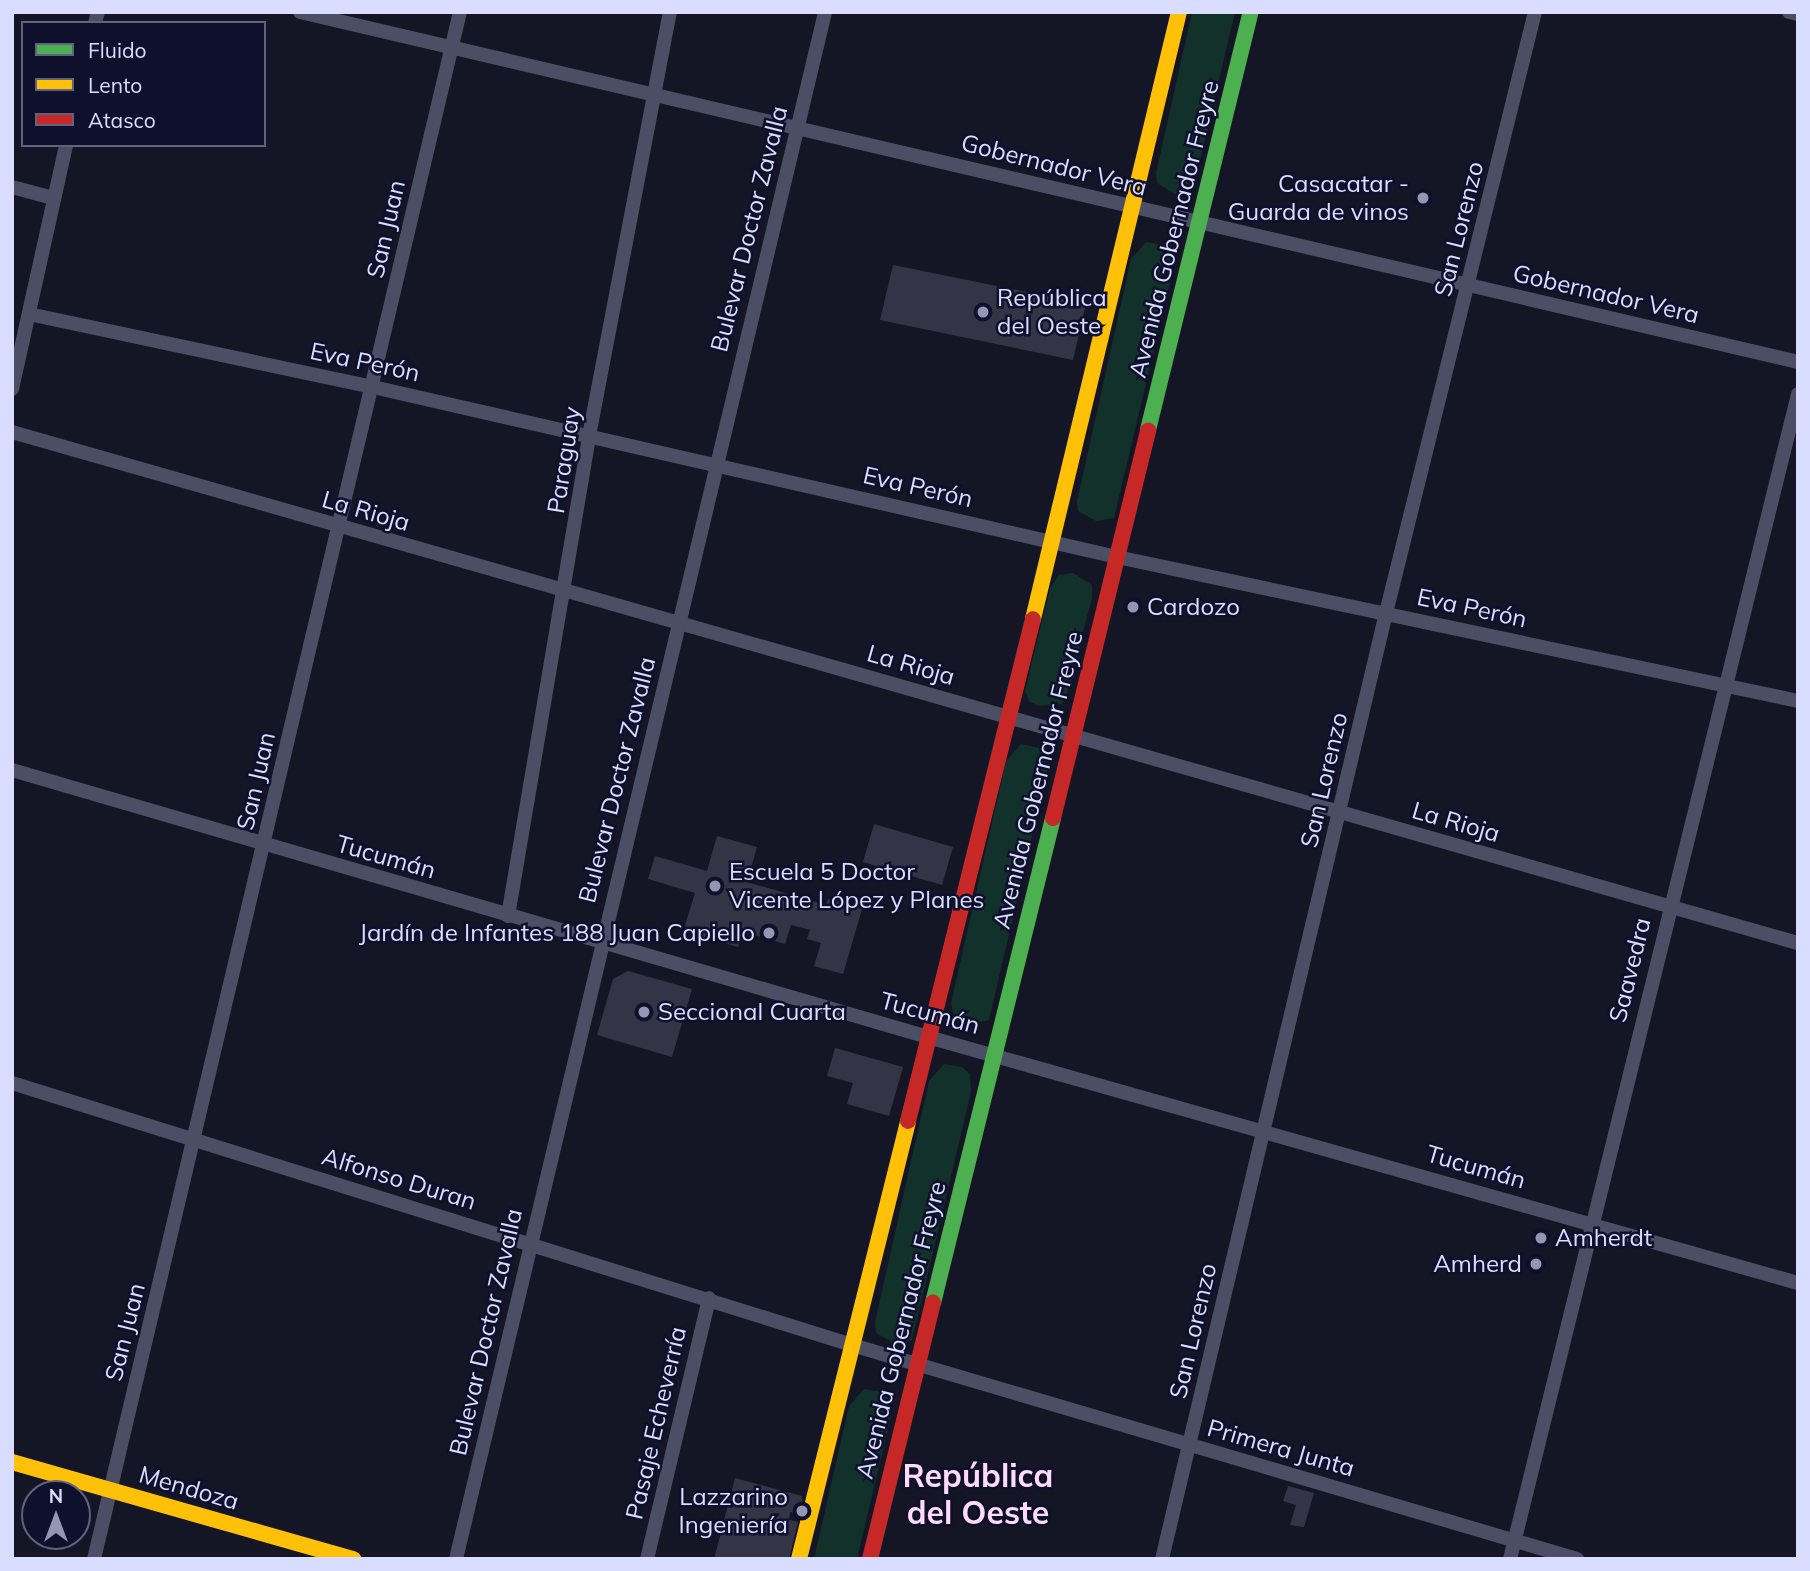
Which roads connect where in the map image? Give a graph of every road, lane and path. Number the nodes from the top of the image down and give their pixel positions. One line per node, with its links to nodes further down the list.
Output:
1 (300, 12): 10 (street, Gobernador Vera)
2 (460, 12): 10 (street, San Juan)
3 (670, 12): 11 (street, Paraguay)
4 (825, 12): 12 (street, Bulevar Doctor Zavalla)
5 (1179, 12): 16 (main road, Avenida Gobernador Freyre)
6 (1251, 12): 17 (main road, Avenida Gobernador Freyre)
7 (1535, 12): 18 (street, San Lorenzo)
8 (1789, 12): 9 (street)
9 (1798, 14)
10 (452, 48): 11 (street, Gobernador Vera); 21 (street, San Juan)
11 (653, 93): 12 (street, Gobernador Vera); 25 (street, Paraguay)
12 (797, 126): 16 (street, Gobernador Vera); 26 (street, Bulevar Doctor Zavalla)
13 (66, 147): 15 (street)
14 (12, 187): 15 (street)
15 (53, 198): 19 (street)
16 (1130, 207): 17 (street, Gobernador Vera); 28 (main road, Avenida Gobernador Freyre)
17 (1199, 224): 18 (street, Gobernador Vera); 29 (main road, Avenida Gobernador Freyre)
18 (1469, 286): 20 (street, Gobernador Vera); 31 (street, San Lorenzo)
19 (29, 314): 21 (street, Eva Perón); 22 (street)
20 (1798, 362)
21 (373, 387): 25 (street, Eva Perón); 27 (street, San Juan)
22 (12, 389)
23 (1798, 394): 33 (street, Saavedra)
24 (12, 432): 27 (street, La Rioja)
25 (589, 436): 26 (street, Eva Perón); 30 (street, Paraguay)
26 (716, 464): 28 (street, Eva Perón); 32 (street, Bulevar Doctor Zavalla)
27 (338, 527): 30 (street, La Rioja); 39 (street, San Juan)
28 (1052, 541): 29 (street, Eva Perón); 35 (main road, Avenida Gobernador Freyre)
29 (1117, 557): 31 (street, Eva Perón); 36 (main road, Avenida Gobernador Freyre)
30 (566, 590): 32 (street, La Rioja); 41 (street, Paraguay)
31 (1385, 612): 33 (street, Eva Perón); 38 (street, San Lorenzo)
32 (679, 623): 35 (street, La Rioja); 42 (street, Bulevar Doctor Zavalla)
33 (1726, 685): 34 (street, Eva Perón); 40 (street, Saavedra)
34 (1798, 701)
35 (1010, 716): 36 (street, La Rioja); 44 (main road, Avenida Gobernador Freyre)
36 (1073, 733): 38 (street, La Rioja); 45 (main road, Avenida Gobernador Freyre)
37 (12, 770): 39 (street, Tucumán)
38 (1340, 812): 40 (street, La Rioja); 47 (street, San Lorenzo)
39 (265, 845): 41 (street, Tucumán); 48 (street, San Juan)
40 (1670, 907): 43 (street, La Rioja); 49 (street, Saavedra)
41 (508, 916): 42 (street, Tucumán)
42 (601, 942): 44 (street, Tucumán); 50 (street, Bulevar Doctor Zavalla)
43 (1798, 943)
44 (928, 1037): 45 (street, Tucumán); 53 (main road, Avenida Gobernador Freyre)
45 (993, 1054): 47 (street, Tucumán); 54 (main road, Avenida Gobernador Freyre)
46 (12, 1083): 48 (street, Alfonso Duran)
47 (1264, 1131): 49 (street, Tucumán); 55 (street, San Lorenzo)
48 (195, 1141): 50 (street, Alfonso Duran); 57 (street, San Juan)
49 (1592, 1222): 51 (street, Tucumán); 58 (street, Saavedra)
50 (531, 1244): 52 (street, Alfonso Duran); 61 (street, Bulevar Doctor Zavalla)
51 (1798, 1283)
52 (709, 1298): 53 (street, Alfonso Duran); 62 (street, Pasaje Echeverría)
53 (852, 1345): 54 (street, Primera Junta); 63 (main road, Avenida Gobernador Freyre)
54 (916, 1362): 55 (street, Primera Junta); 64 (main road, Avenida Gobernador Freyre)
55 (1189, 1444): 58 (street, Primera Junta); 65 (street, San Lorenzo)
56 (12, 1462): 57 (main road, Mendoza)
57 (109, 1490): 59 (street, San Juan); 60 (main road, Mendoza)
58 (1515, 1540): 66 (street, Saavedra); 67 (street, Primera Junta)
59 (94, 1559)
60 (353, 1559)
61 (456, 1559)
62 (647, 1559)
63 (799, 1559)
64 (870, 1559)
65 (1162, 1559)
66 (1510, 1559)
67 (1577, 1559)

